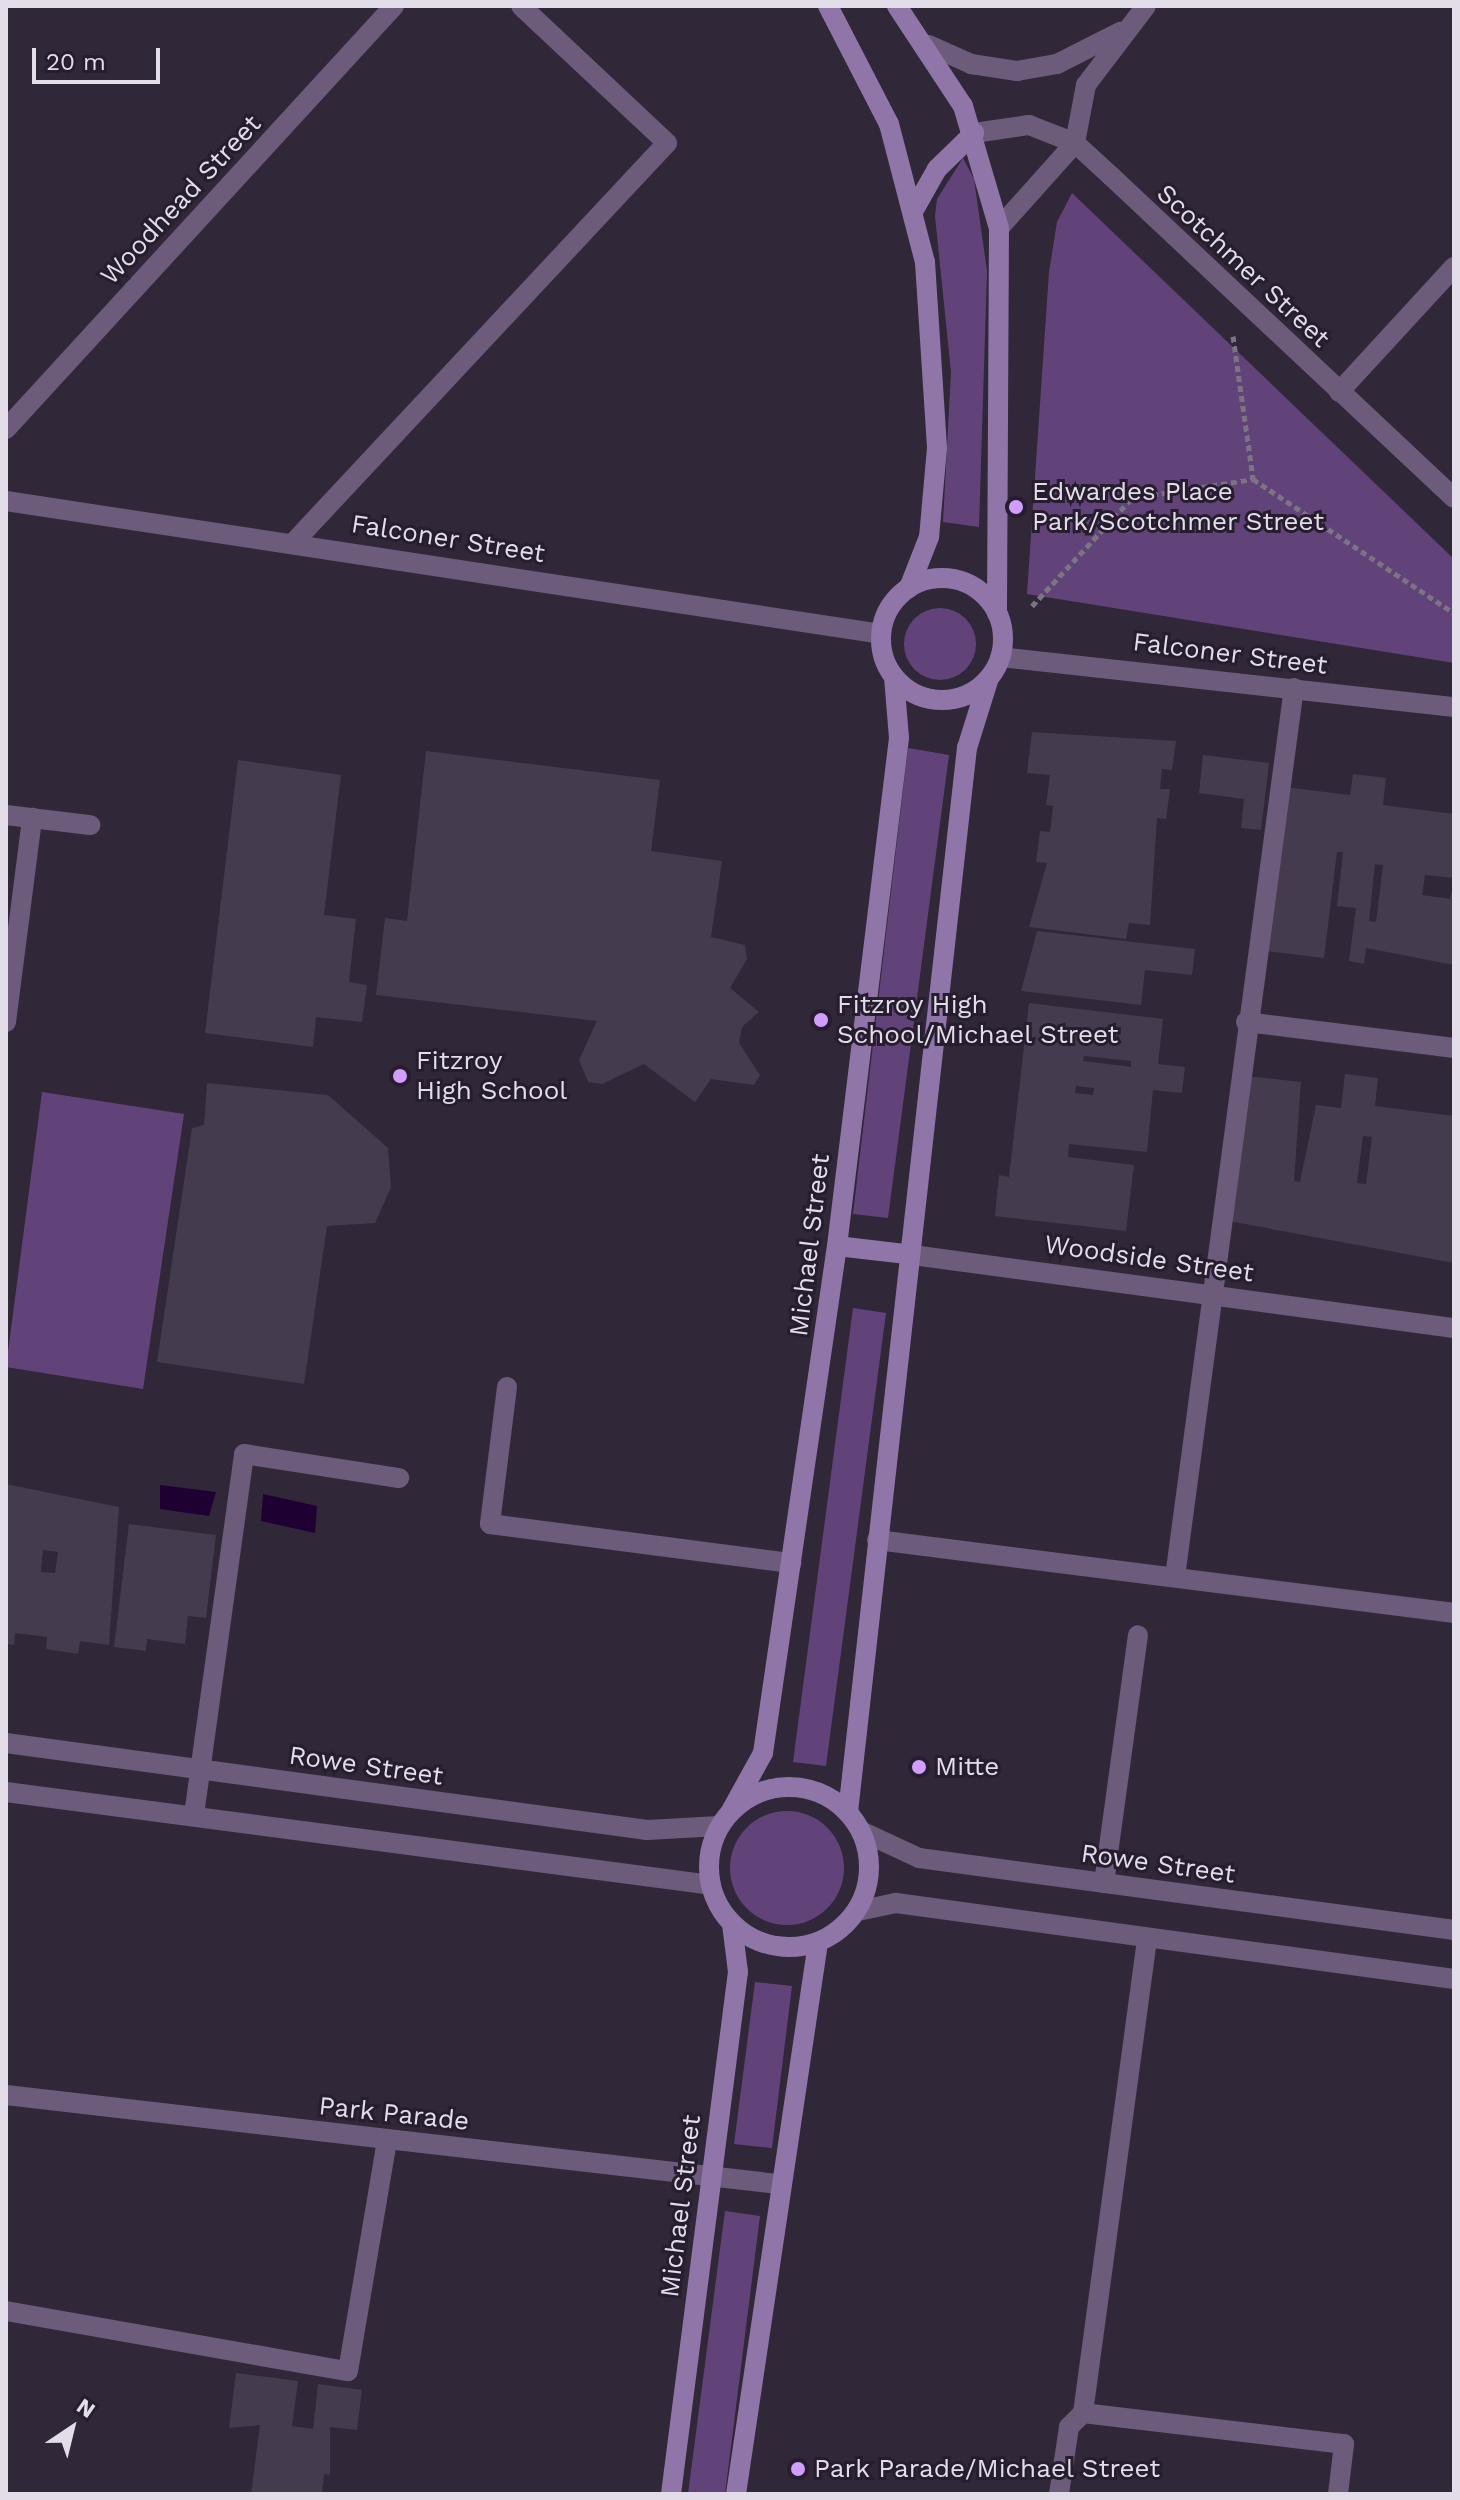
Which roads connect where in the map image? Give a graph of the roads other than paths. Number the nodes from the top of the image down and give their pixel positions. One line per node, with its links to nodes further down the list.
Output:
1 (394, 6): 14 (street, Woodhead Street)
2 (521, 6): 17 (street)
3 (828, 6): 10 (street)
4 (897, 6): 7 (street)
5 (1146, 6): 6 (street)
6 (1125, 29): 7 (street); 9 (street)
7 (929, 45): 8 (street)
8 (974, 133): 9 (street, Scotchmer Street); 10 (street); 11 (street)
9 (1075, 143): 11 (street); 13 (street, Scotchmer Street)
10 (915, 208): 18 (street)
11 (999, 228): 19 (street)
12 (1454, 267): 13 (street)
13 (1339, 392): 15 (street, Scotchmer Street)
14 (6, 429)
15 (1454, 498)
16 (6, 501): 17 (street, Falconer Street)
17 (294, 542): 20 (street, Falconer Street)
18 (909, 588): 19 (street); 20 (street)
19 (997, 613): 21 (street)
20 (881, 634): 22 (street)
21 (1000, 657): 23 (street); 24 (street, Falconer Street)
22 (894, 677): 23 (street); 32 (street, Michael Street)
23 (989, 678): 33 (street)
24 (1294, 688): 25 (street, Falconer Street); 30 (street)
25 (1454, 707)
26 (6, 815): 27 (street)
27 (32, 818): 28 (street); 29 (street)
28 (90, 825)
29 (6, 1022)
30 (1246, 1022): 31 (street); 34 (street)
31 (1454, 1048)
32 (837, 1246): 33 (street, Woodside Street); 39 (street, Michael Street)
33 (905, 1254): 34 (street, Woodside Street); 38 (street)
34 (1209, 1294): 35 (street, Woodside Street); 40 (street)
35 (1454, 1328)
36 (507, 1387): 39 (street)
37 (399, 1478): 44 (street)
38 (877, 1540): 40 (street); 46 (street)
39 (791, 1563): 48 (street, Michael Street)
40 (1175, 1577): 41 (street)
41 (1454, 1613)
42 (1138, 1635): 50 (street)
43 (6, 1743): 44 (street, Rowe Street)
44 (203, 1770): 47 (street); 48 (street, Rowe Street)
45 (6, 1792): 47 (street)
46 (848, 1812): 48 (street); 49 (street)
47 (194, 1815): 51 (street)
48 (725, 1819): 51 (street)
49 (861, 1831): 50 (street, Rowe Street); 52 (street)
50 (1104, 1883): 54 (street, Rowe Street)
51 (711, 1885): 53 (street)
52 (858, 1911): 55 (street); 56 (street)
53 (732, 1924): 56 (street); 60 (street, Michael Street)
54 (1454, 1930)
55 (1147, 1938): 57 (street); 63 (street)
56 (818, 1943): 61 (street)
57 (1454, 1979)
58 (6, 2095): 59 (street, Park Parade)
59 (387, 2140): 60 (street, Park Parade); 62 (street)
60 (711, 2175): 61 (street, Park Parade); 64 (street, Michael Street)
61 (777, 2184): 65 (street)
62 (6, 2311)
63 (1083, 2413): 66 (street); 67 (street)
64 (671, 2494)
65 (736, 2494)
66 (1059, 2494)
67 (1338, 2494)

